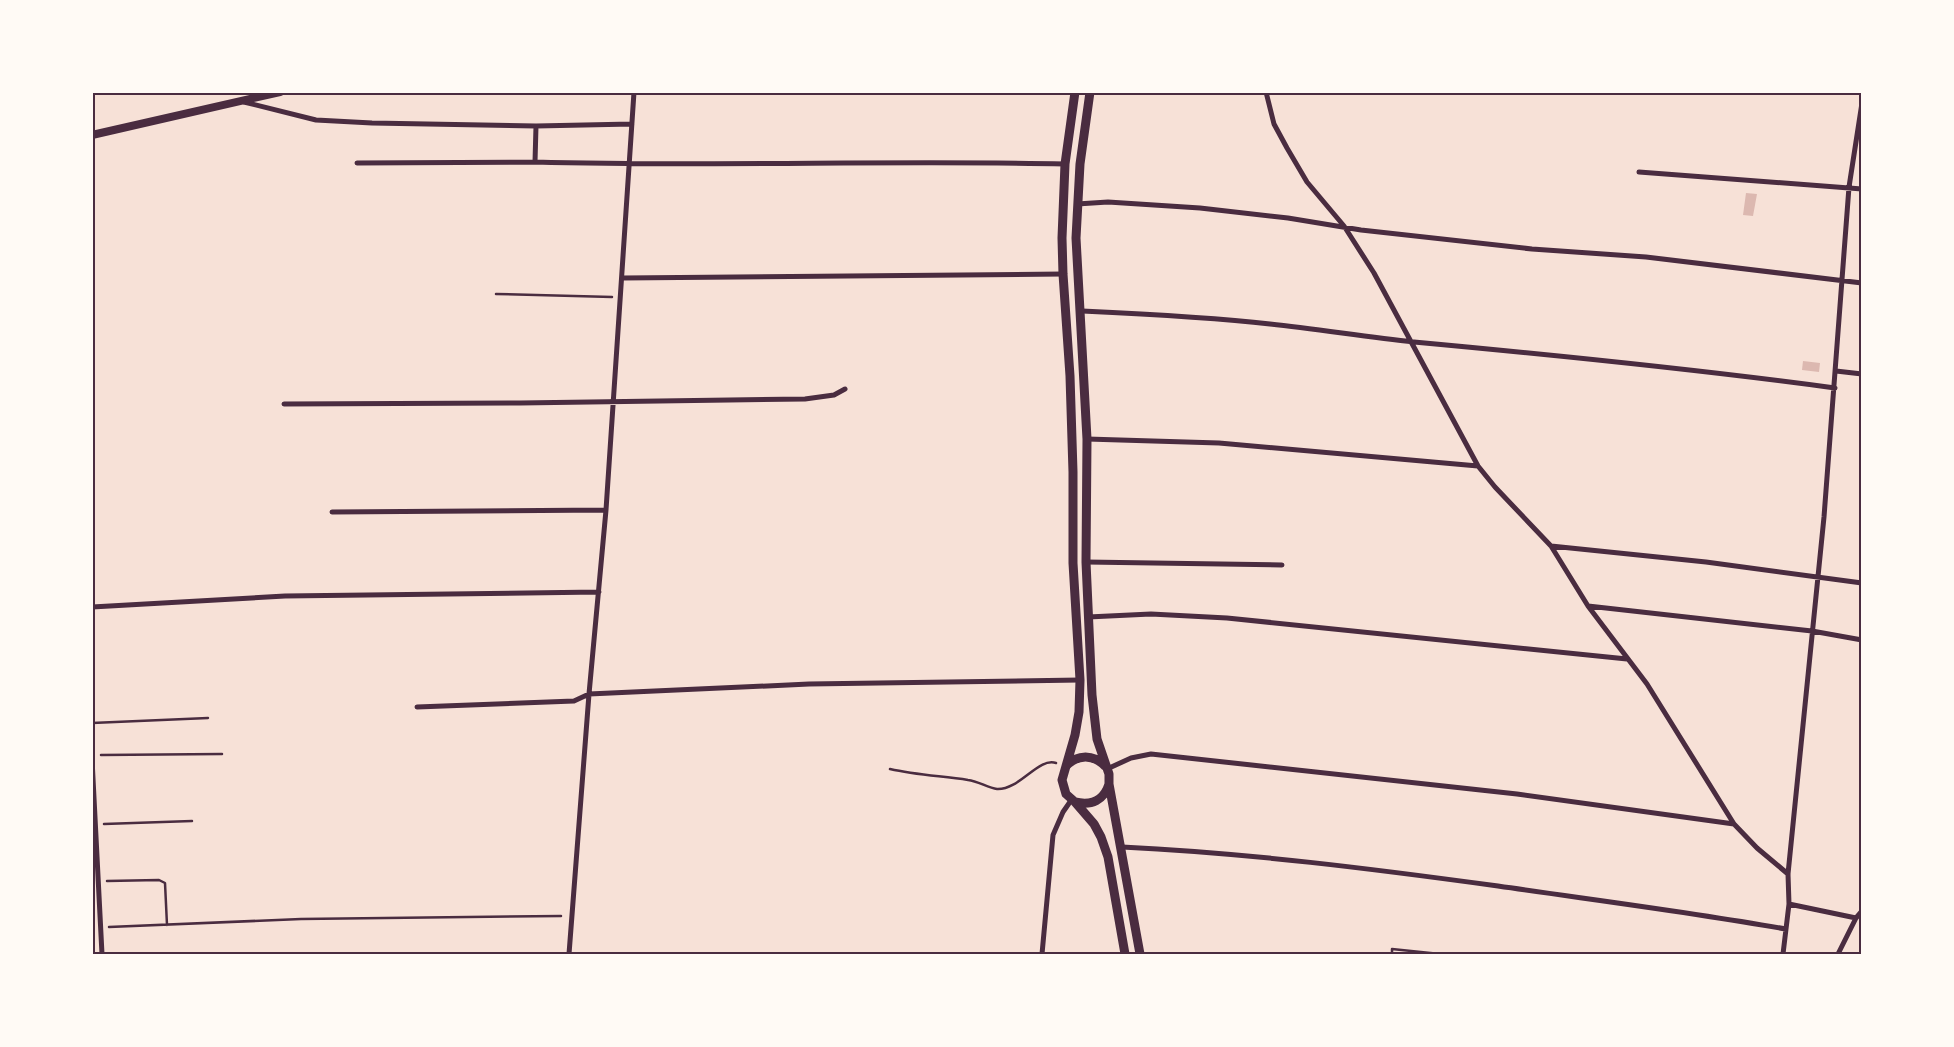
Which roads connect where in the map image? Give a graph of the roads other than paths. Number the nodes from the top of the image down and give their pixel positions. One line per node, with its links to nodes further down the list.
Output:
1 (280, 92): 6 (street)
2 (634, 92): 8 (street)
3 (1075, 92): 14 (main road)
4 (1090, 92): 18 (main road)
5 (1266, 92): 19 (street)
6 (243, 102): 9 (street); 10 (street)
7 (1862, 103): 16 (street)
8 (632, 124): 9 (street); 13 (street)
9 (536, 126): 11 (street)
10 (92, 135)
11 (535, 162): 12 (street); 13 (street)
12 (357, 163)
13 (630, 164): 14 (street); 21 (street)
14 (1065, 164): 20 (main road)
15 (1639, 172): 16 (street)
16 (1848, 187): 17 (street); 22 (street)
17 (1862, 189)
18 (1077, 204): 19 (street); 24 (main road)
19 (1344, 226): 22 (street); 25 (street)
20 (1063, 274): 21 (street); 48 (main road)
21 (623, 278): 30 (street)
22 (1842, 280): 23 (street); 26 (street)
23 (1862, 283)
24 (1080, 311): 25 (street); 32 (main road)
25 (1412, 342): 28 (street); 33 (street)
26 (1836, 371): 27 (street); 28 (street)
27 (1862, 374)
28 (1834, 388): 39 (street)
29 (846, 389): 30 (street)
30 (614, 401): 31 (street); 34 (street)
31 (284, 404)
32 (1087, 439): 33 (street); 37 (main road)
33 (1478, 466): 36 (street)
34 (606, 510): 35 (street); 41 (street)
35 (332, 512)
36 (1552, 546): 39 (street); 42 (street)
37 (1086, 562): 38 (street); 44 (main road)
38 (1282, 565)
39 (1817, 576): 40 (street); 45 (street)
40 (1862, 583)
41 (599, 592): 43 (street); 49 (street)
42 (1588, 606): 45 (street); 47 (street)
43 (92, 607)
44 (1088, 617): 47 (street); 52 (main road)
45 (1812, 631): 46 (street); 58 (street)
46 (1862, 640)
47 (1627, 659): 56 (street)
48 (1080, 680): 49 (street); 53 (main road)
49 (589, 694): 50 (street); 64 (street)
50 (417, 707)
51 (92, 759): 63 (street)
52 (1106, 768): 53 (main road); 54 (main road); 56 (street)
53 (1064, 770): 55 (main road)
54 (1109, 784): 55 (main road); 57 (main road)
55 (1073, 800): 65 (street); 66 (main road)
56 (1734, 824): 58 (street)
57 (1122, 847): 62 (street); 67 (main road)
58 (1788, 874): 59 (street)
59 (1789, 904): 61 (street); 62 (street)
60 (1862, 911): 61 (street)
61 (1856, 918): 69 (street)
62 (1786, 929): 68 (street)
63 (102, 954)
64 (569, 954)
65 (1042, 954)
66 (1126, 954)
67 (1140, 954)
68 (1783, 954)
69 (1838, 954)

